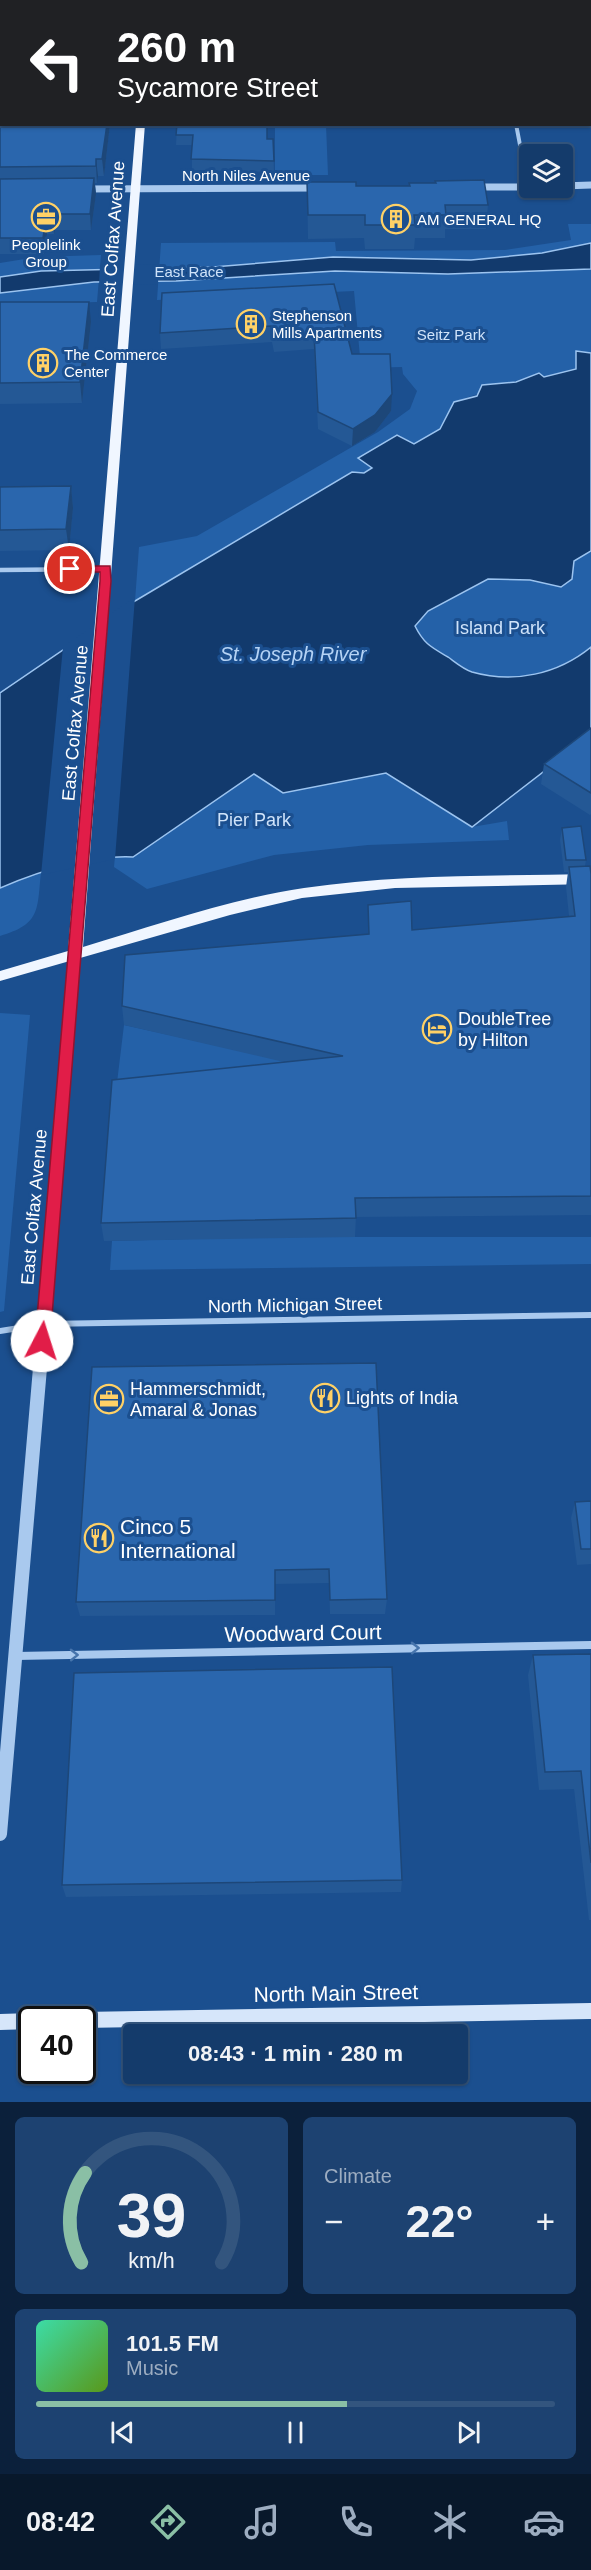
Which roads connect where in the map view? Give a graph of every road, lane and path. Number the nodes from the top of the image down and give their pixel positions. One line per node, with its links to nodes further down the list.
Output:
1 (141, 126): 8 (main road, East Colfax Avenue)
2 (516, 126): 3 (street)
3 (520, 144)
4 (591, 185): 5 (street)
5 (573, 186)
6 (469, 187): 7 (street)
7 (519, 187)
8 (135, 188): 9 (street, North Niles Avenue); 10 (street, North Niles Avenue); 11 (main road, East Colfax Avenue)
9 (324, 188)
10 (76, 189)
11 (106, 569): 12 (street); 14 (main road, East Colfax Avenue)
12 (0, 570)
13 (591, 879): 14 (main road)
14 (75, 955): 15 (main road); 17 (street, East Colfax Avenue)
15 (0, 976)
16 (591, 1316): 17 (street, North Michigan Street)
17 (44, 1324): 18 (street, North Michigan Street); 20 (street, East Colfax Avenue)
18 (0, 1332)
19 (591, 1645): 20 (street, Woodward Court, one-way to 19)
20 (15, 1656): 21 (street, East Colfax Avenue)
21 (0, 1834)
22 (591, 2011): 23 (main road, North Main Street)
23 (96, 2020)
24 (18, 2021): 25 (main road)
25 (0, 2022)

